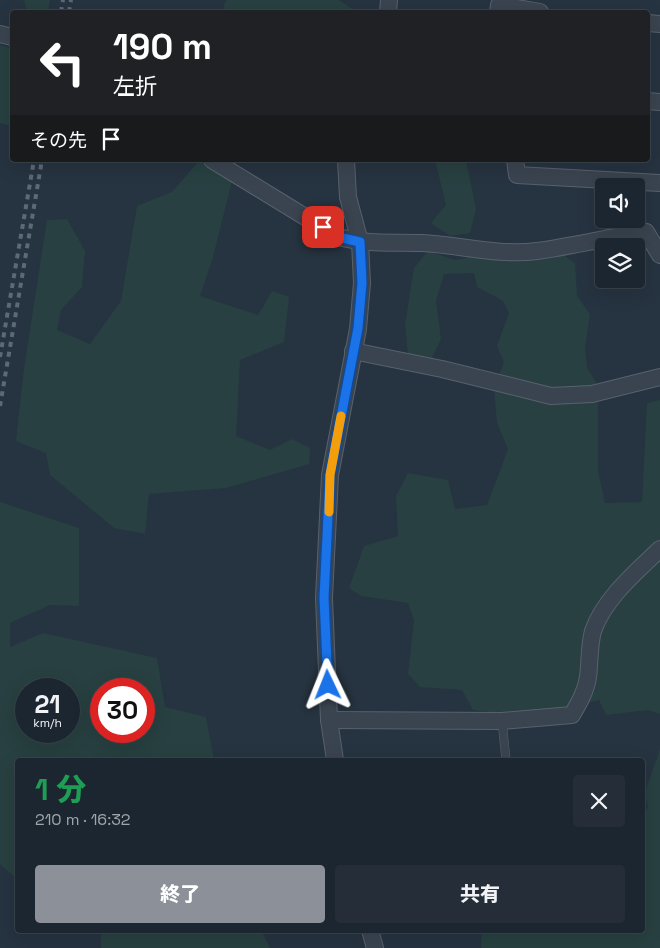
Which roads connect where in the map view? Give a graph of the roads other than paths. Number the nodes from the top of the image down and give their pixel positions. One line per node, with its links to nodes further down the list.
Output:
1 (498, 10): 2 (street)
2 (528, 10)
3 (215, 162): 7 (street)
4 (346, 162): 7 (street)
5 (515, 162): 6 (street)
6 (660, 183)
7 (360, 242): 8 (street); 9 (street)
8 (660, 255)
9 (353, 351): 10 (street); 12 (street)
10 (660, 377)
11 (660, 549): 13 (street)
12 (329, 720): 13 (street); 14 (street)
13 (502, 721): 15 (lane)
14 (335, 758)
15 (506, 758)
16 (371, 933): 17 (street)
17 (375, 948)

